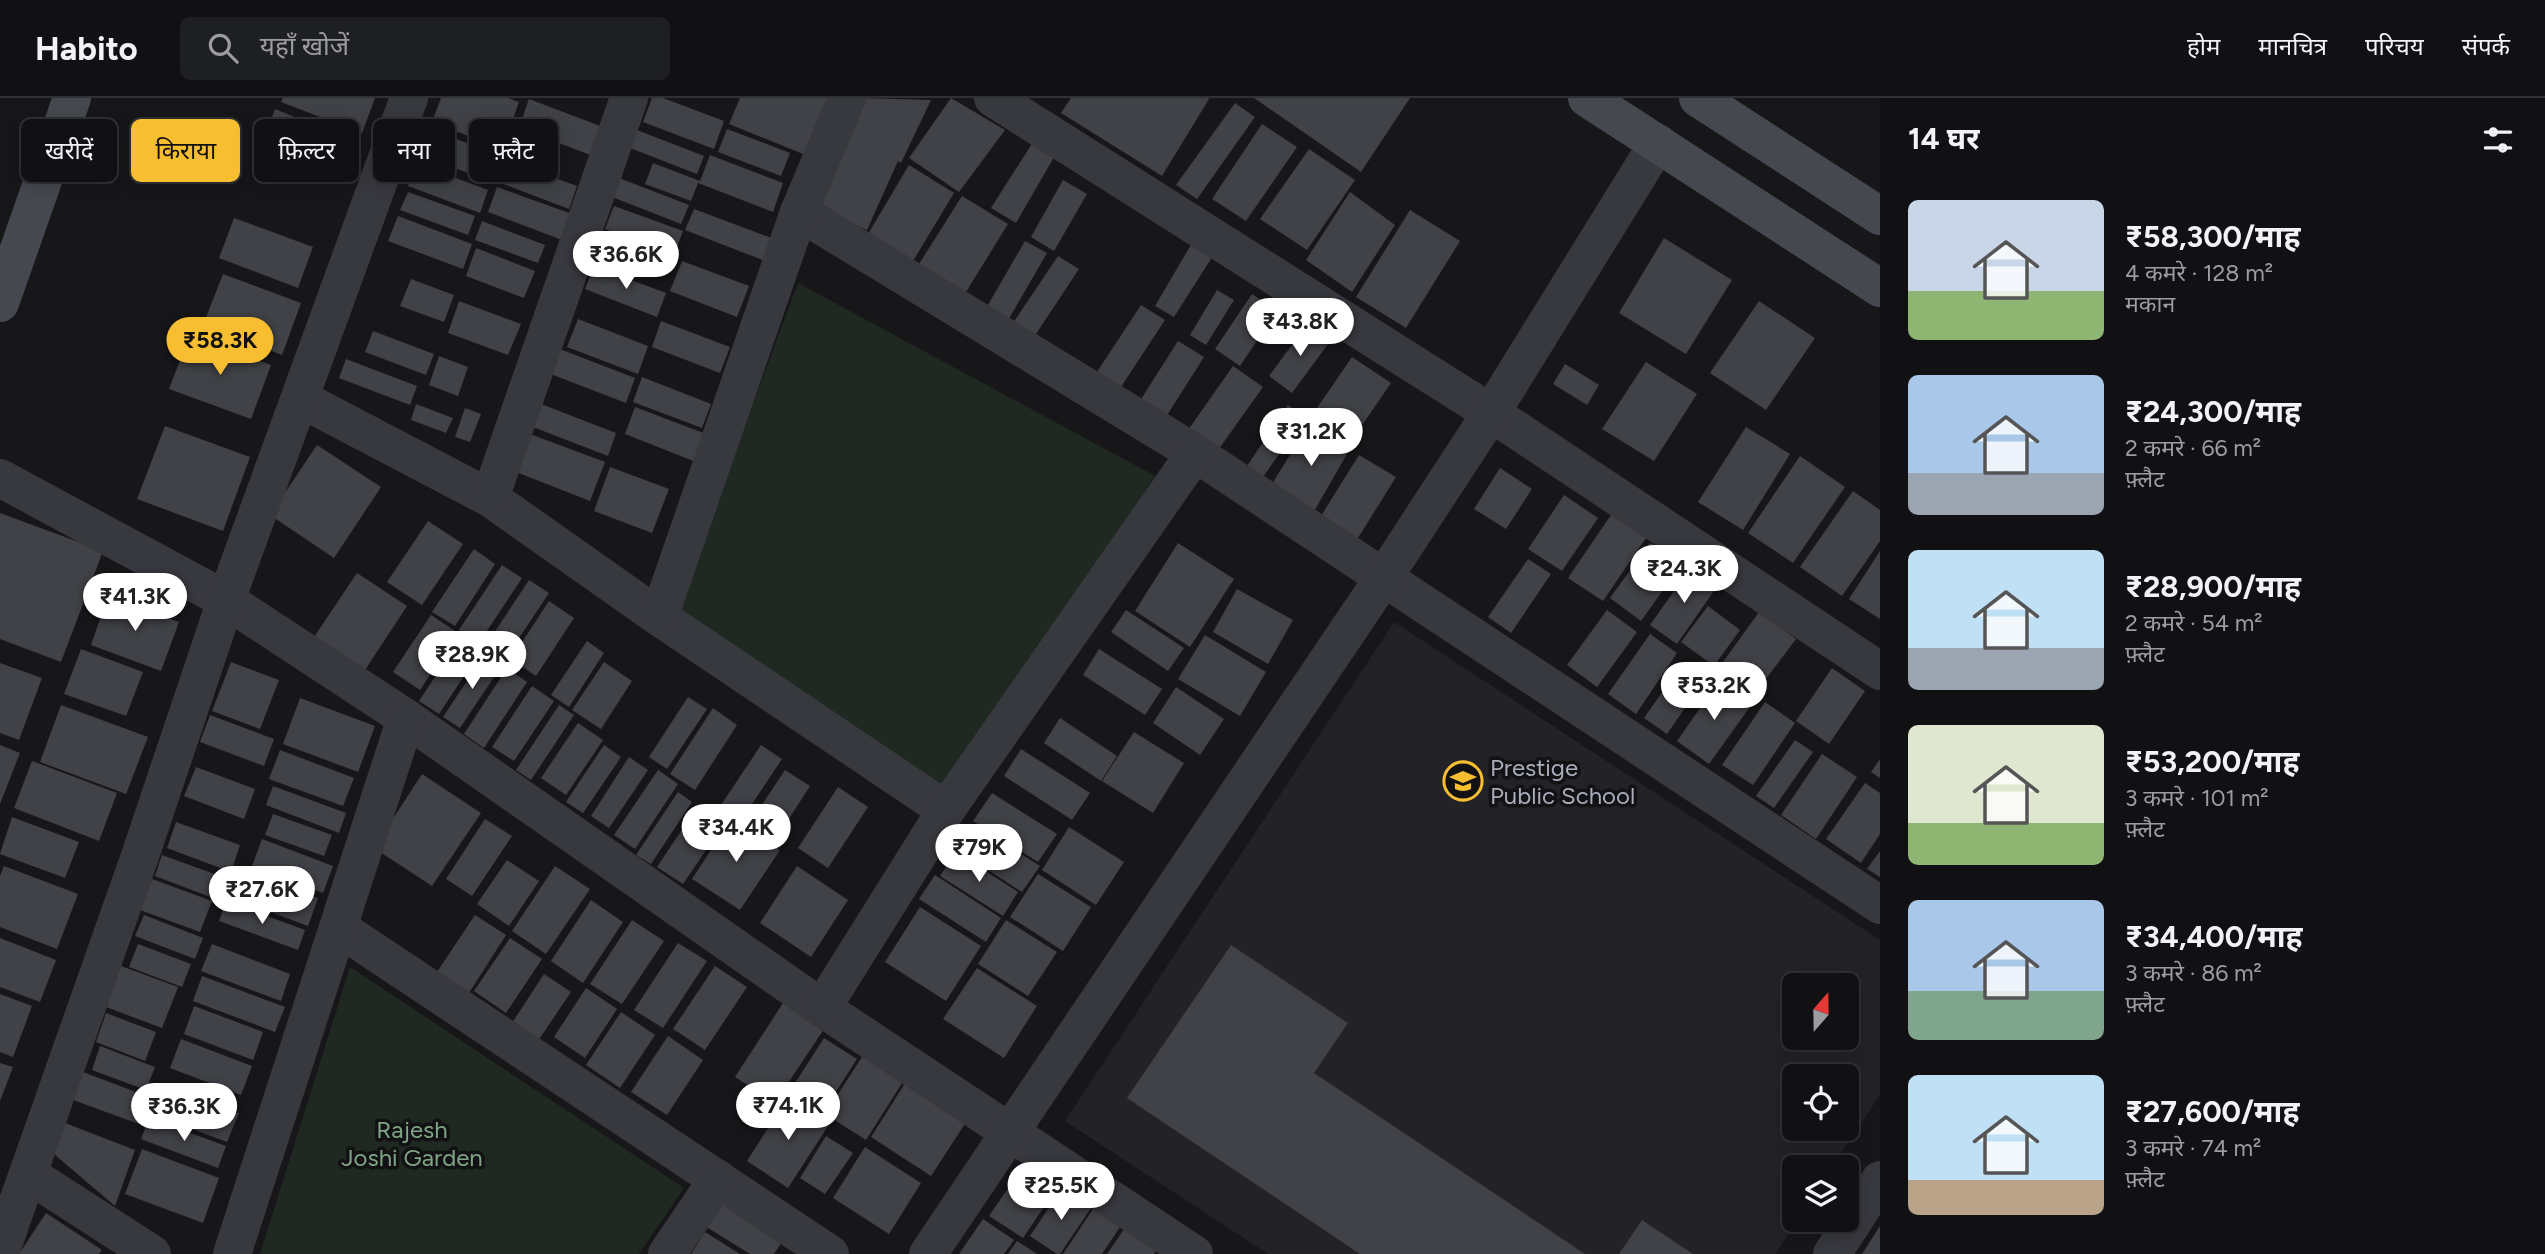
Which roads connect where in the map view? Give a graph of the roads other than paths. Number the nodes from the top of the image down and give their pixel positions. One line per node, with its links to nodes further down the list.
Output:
1 (72, 98): 12 (main road)
2 (409, 98): 13 (street)
3 (629, 98): 17 (street)
4 (847, 98): 9 (street)
5 (993, 98): 14 (street)
6 (1587, 98): 8 (main road)
7 (1698, 98): 10 (main road)
8 (1658, 143): 11 (main road); 14 (street)
9 (799, 212): 15 (street); 20 (street)
10 (1880, 216)
11 (1880, 288)
12 (0, 303)
13 (301, 400): 17 (street); 19 (street)
14 (1491, 413): 18 (street); 21 (street)
15 (1195, 453): 18 (street); 23 (street)
16 (0, 478): 19 (street)
17 (489, 498): 20 (street)
18 (1384, 577): 24 (street); 27 (street)
19 (226, 600): 22 (street); 28 (street)
20 (659, 618): 23 (street)
21 (1880, 671)
22 (406, 718): 25 (street); 26 (street)
23 (946, 810): 26 (street)
24 (1880, 905)
25 (339, 928): 29 (street); 33 (street)
26 (822, 1008): 27 (street)
27 (1009, 1132): 36 (street); 37 (street)
28 (28, 1174): 31 (street); 32 (street)
29 (718, 1179): 34 (street); 35 (street)
30 (1880, 1180): 38 (street)
31 (0, 1253)
32 (152, 1254)
33 (232, 1254)
34 (667, 1254)
35 (830, 1254)
36 (928, 1254)
37 (1195, 1254)
38 (1832, 1254)

